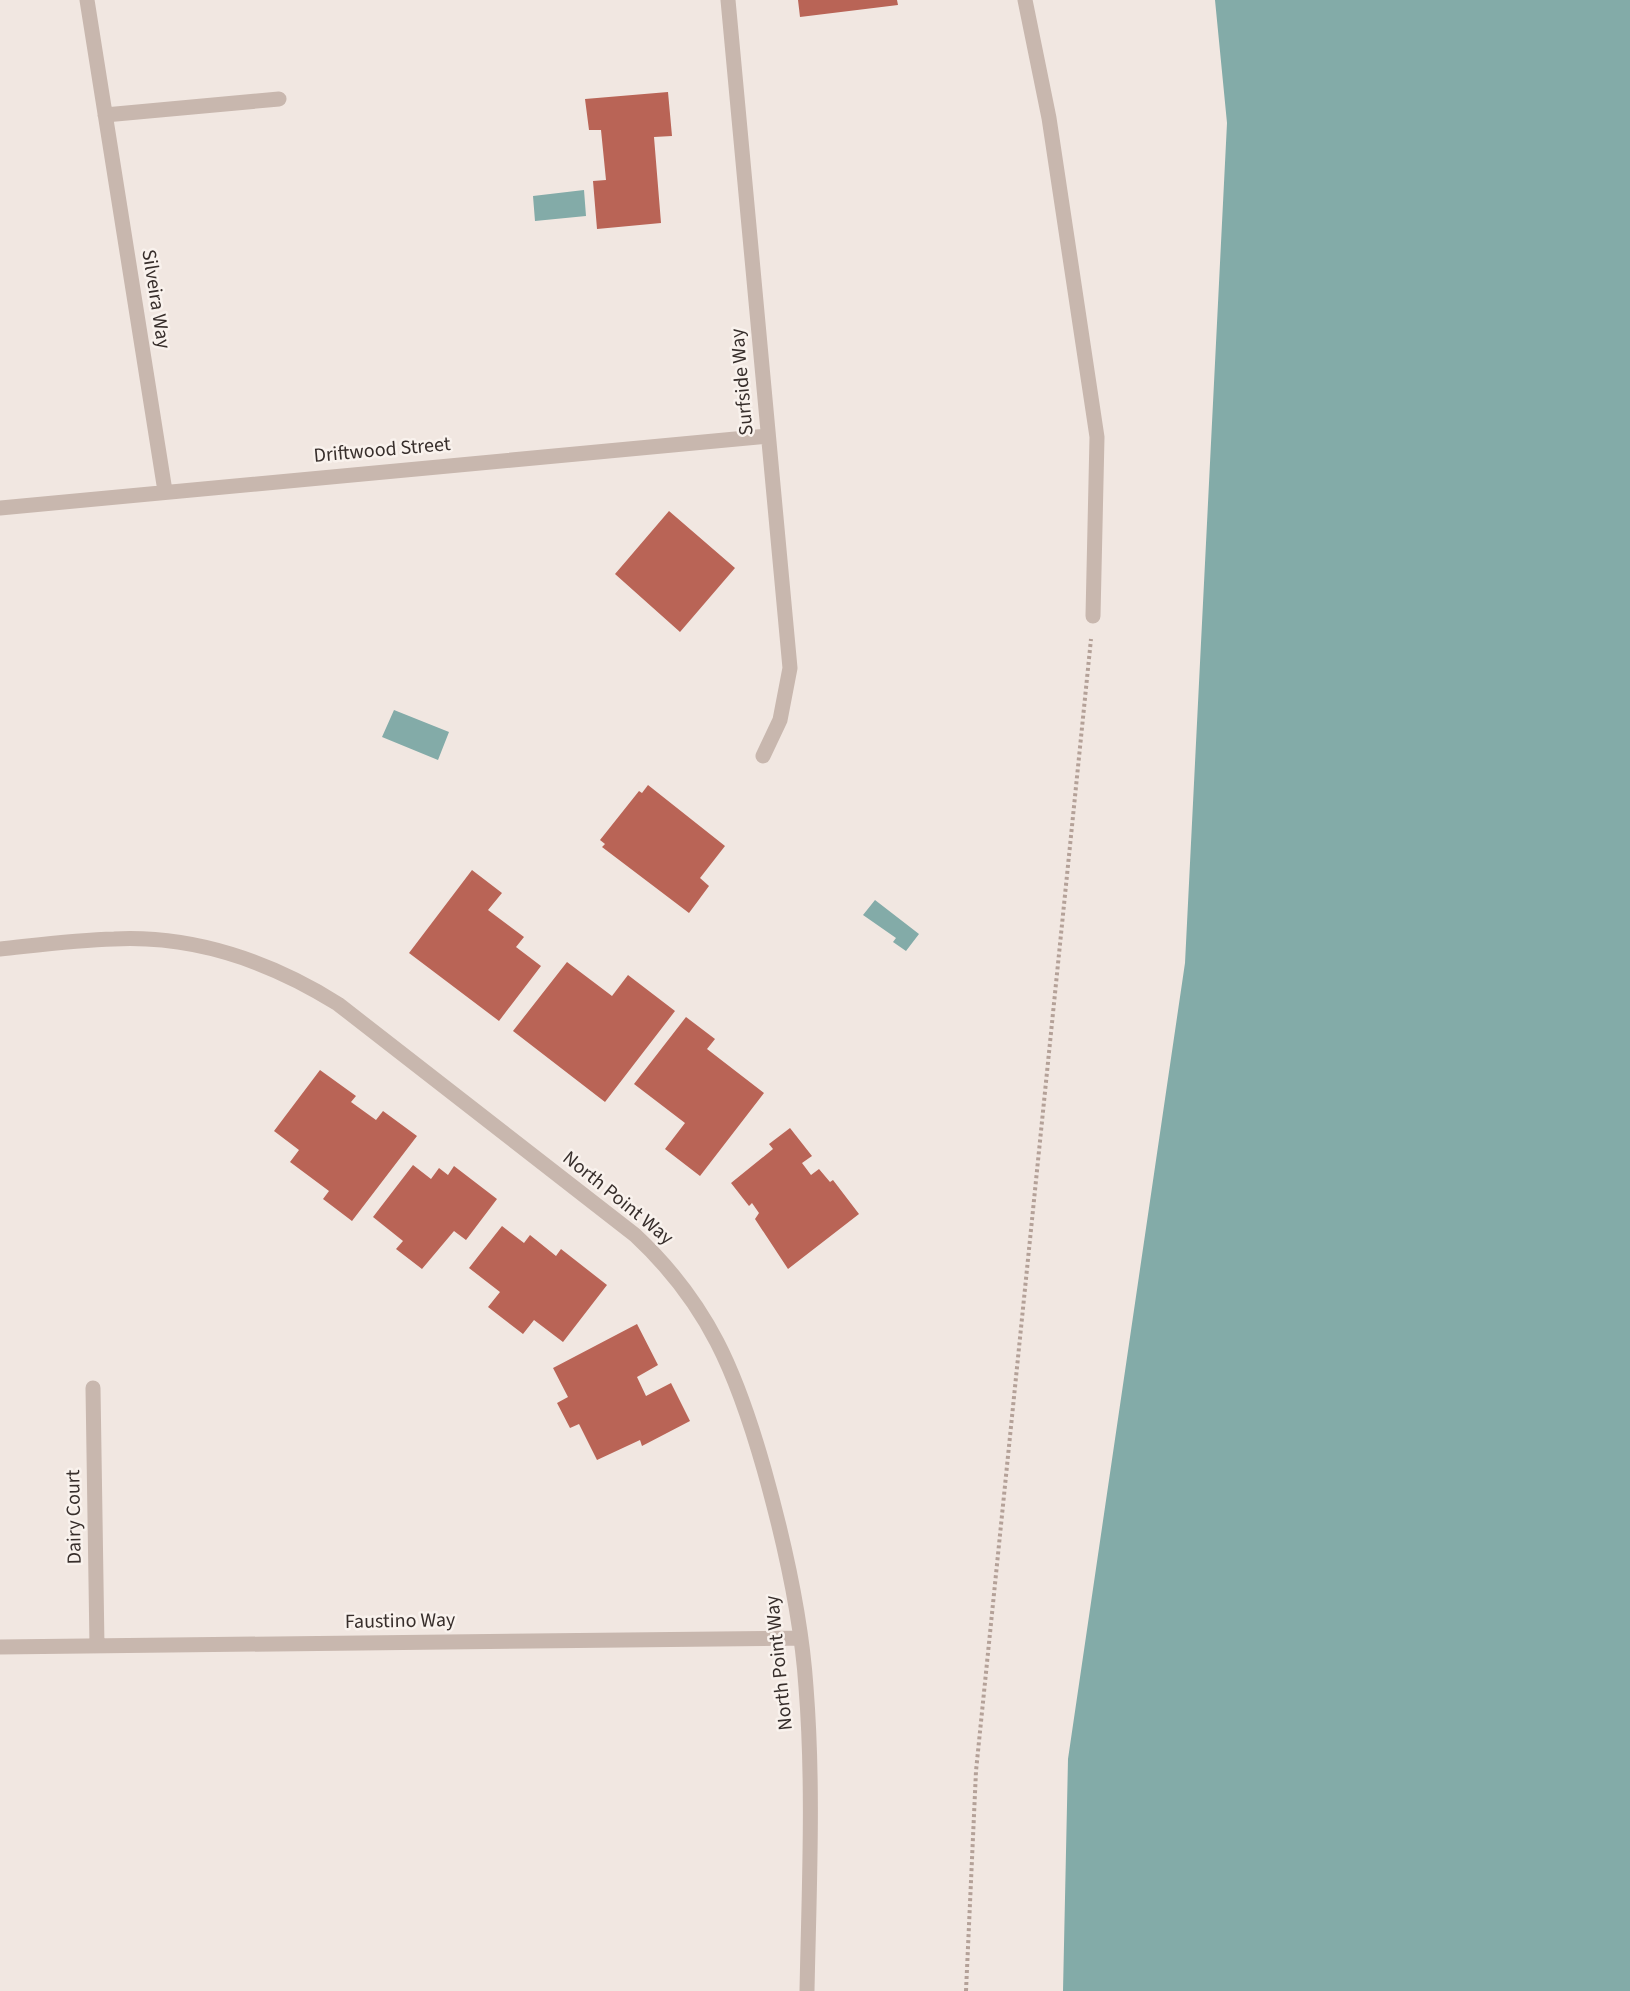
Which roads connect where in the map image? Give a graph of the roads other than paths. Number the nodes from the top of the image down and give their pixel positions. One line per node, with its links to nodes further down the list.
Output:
1 (87, 0): 5 (street, Silveira Way)
2 (728, 0): 6 (street, Surfside Way)
3 (1025, 0): 9 (street)
4 (279, 99): 5 (street)
5 (105, 115): 7 (street, Silveira Way)
6 (768, 436): 7 (street, Driftwood Street); 10 (street, Surfside Way)
7 (165, 491): 8 (street, Driftwood Street)
8 (0, 508)
9 (1094, 616)
10 (763, 756)
11 (0, 949): 13 (street, North Point Way)
12 (93, 1388): 14 (street, Dairy Court)
13 (801, 1638): 14 (street, Faustino Way); 16 (street, North Point Way)
14 (97, 1646): 15 (street, Faustino Way)
15 (0, 1647)
16 (807, 1991)

